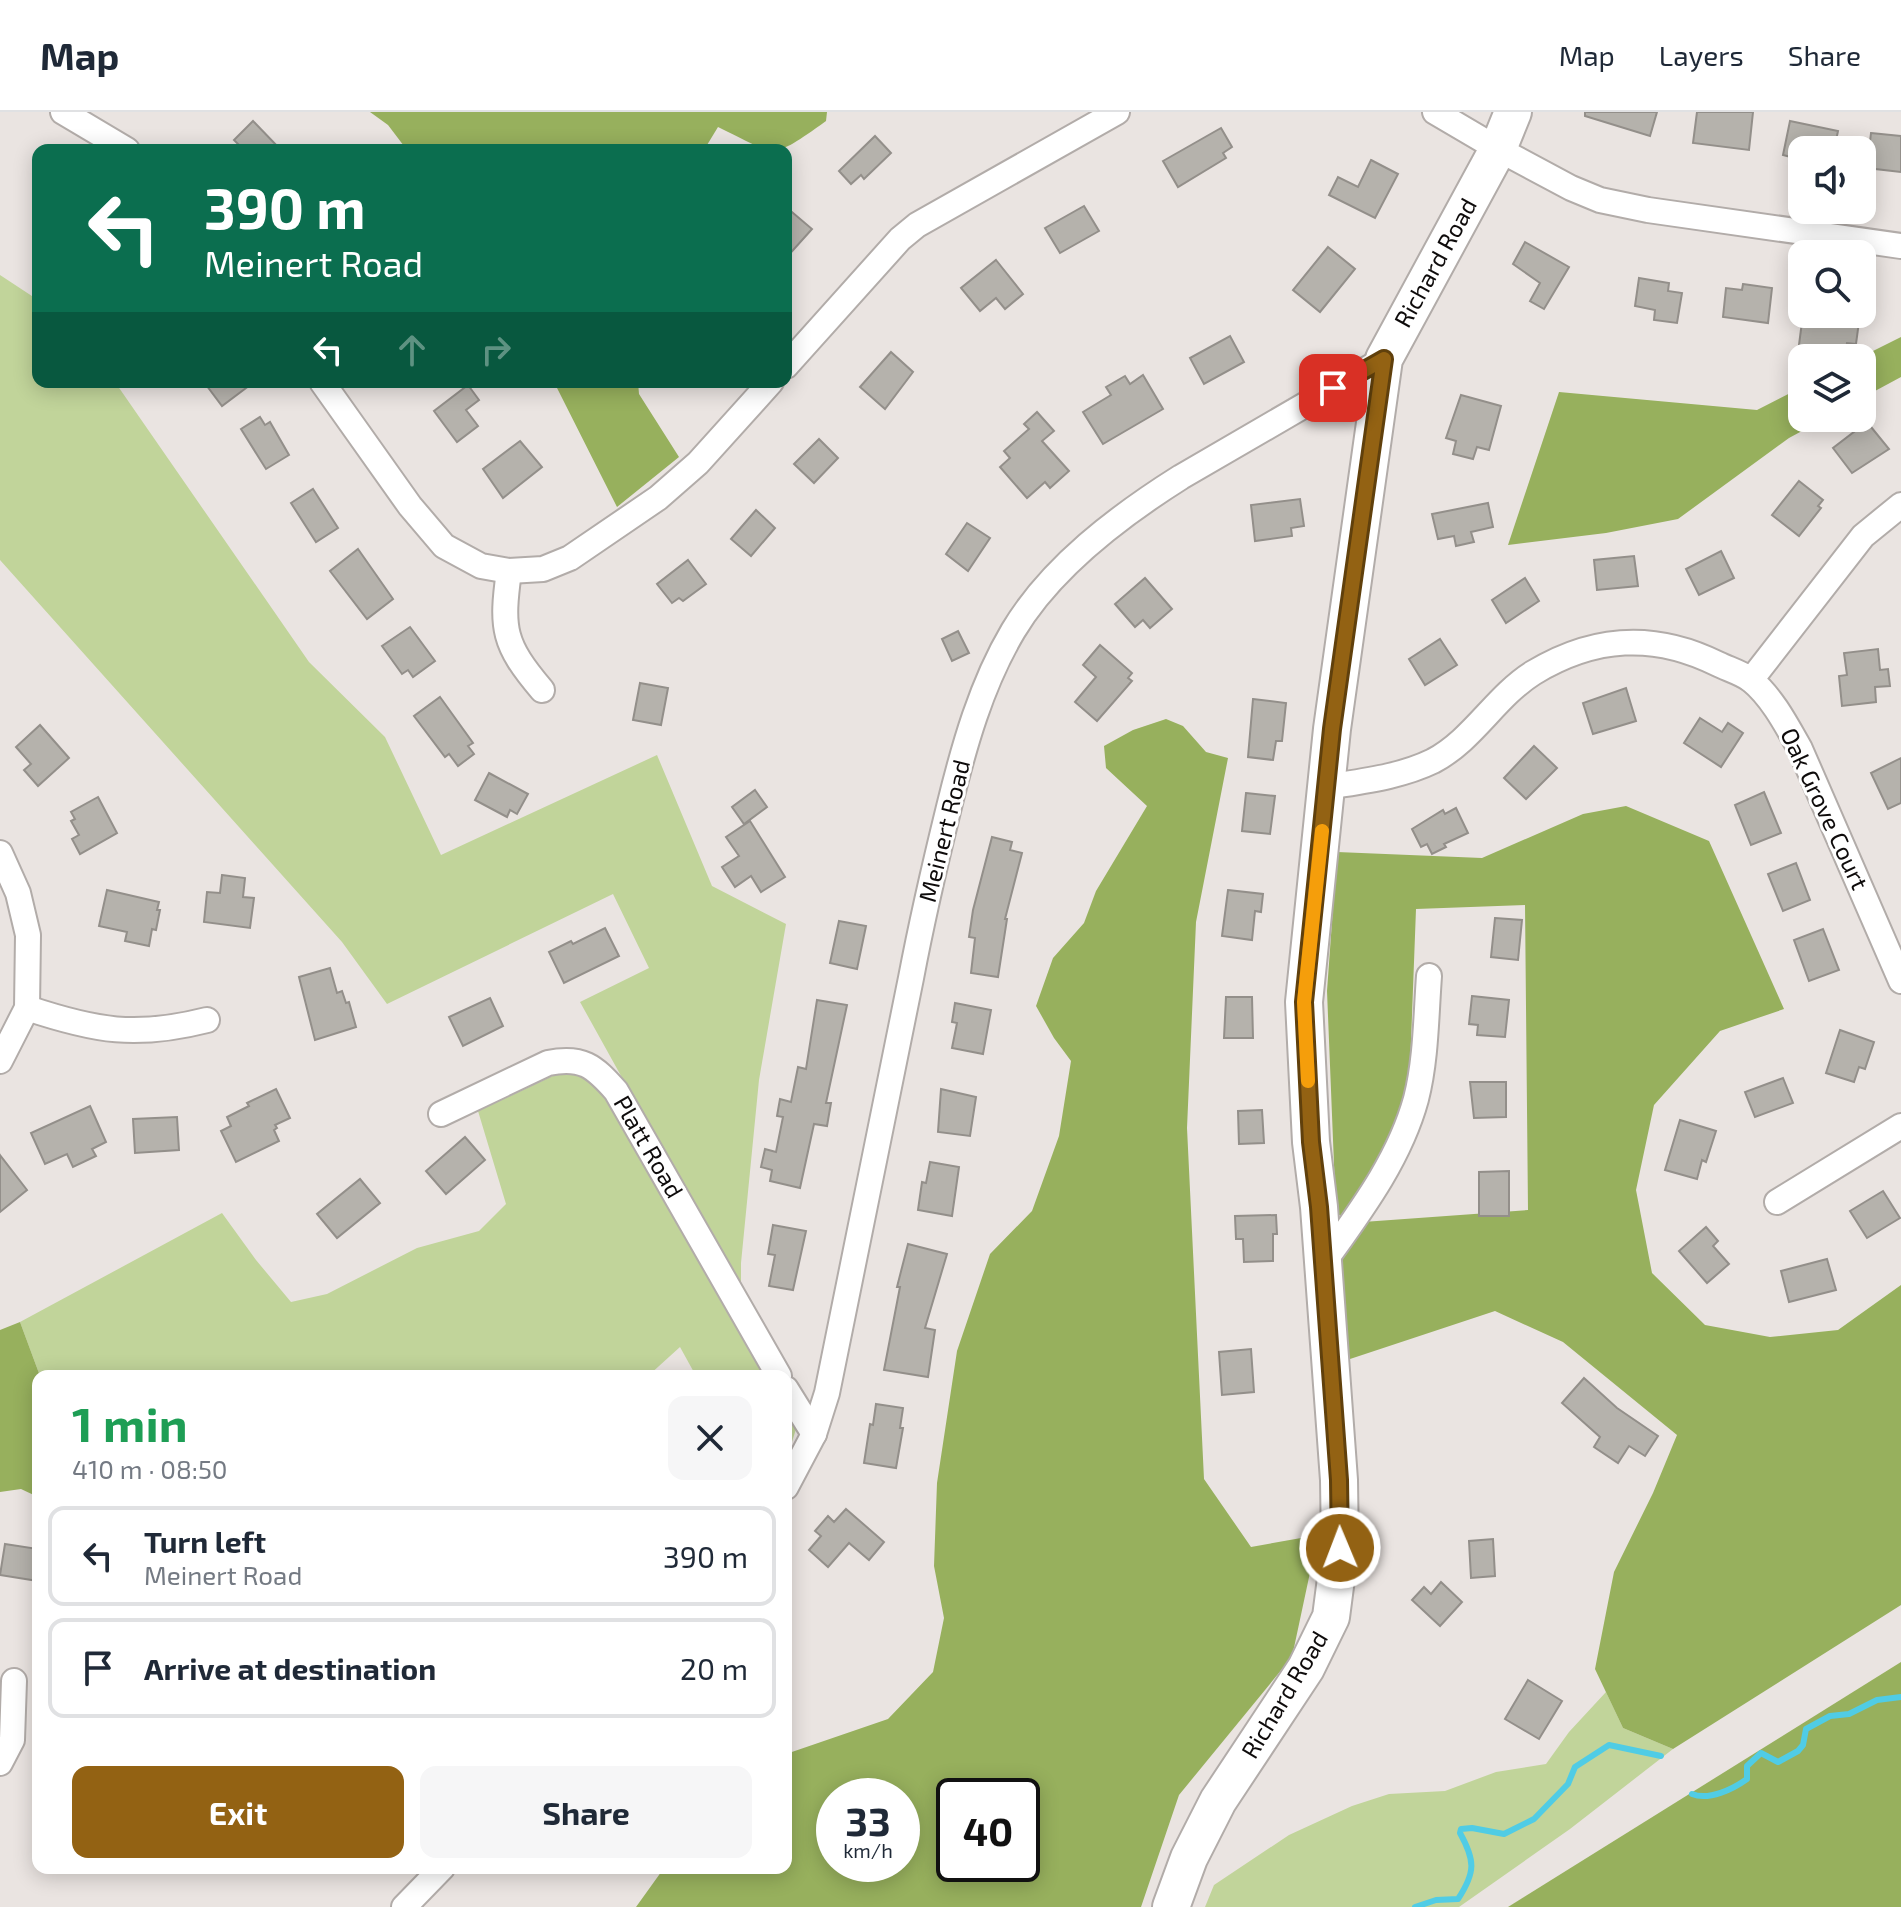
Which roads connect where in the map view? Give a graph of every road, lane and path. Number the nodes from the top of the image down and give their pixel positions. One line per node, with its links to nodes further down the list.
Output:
1 (63, 112): 5 (street)
2 (1117, 112): 8 (street)
3 (1435, 112): 6 (street)
4 (1513, 112): 6 (street, Richard Road)
5 (117, 144)
6 (1498, 149): 7 (street); 9 (street, Richard Road)
7 (1901, 246)
8 (792, 359)
9 (1384, 359): 16 (street, Richard Road); 29 (street, Meinert Road)
10 (326, 388): 13 (street)
11 (766, 388): 13 (street)
12 (1901, 505): 14 (street)
13 (509, 571): 15 (street)
14 (1751, 680): 16 (street); 19 (street, Oak Grove Court)
15 (542, 690)
16 (1327, 787): 26 (street, Richard Road)
17 (0, 853): 20 (street)
18 (1429, 976): 26 (street)
19 (1901, 981)
20 (27, 1008): 21 (street); 22 (street)
21 (207, 1020)
22 (0, 1061)
23 (441, 1114): 27 (street, Platt Road)
24 (1901, 1126): 25 (street)
25 (1777, 1202)
26 (1322, 1265): 35 (street, Richard Road)
27 (776, 1370)
28 (792, 1399): 29 (street)
29 (814, 1434): 30 (street, Meinert Road)
30 (792, 1476)
31 (14, 1681): 32 (street)
32 (0, 1763)
33 (436, 1874): 34 (street)
34 (404, 1907)
35 (1171, 1907)

